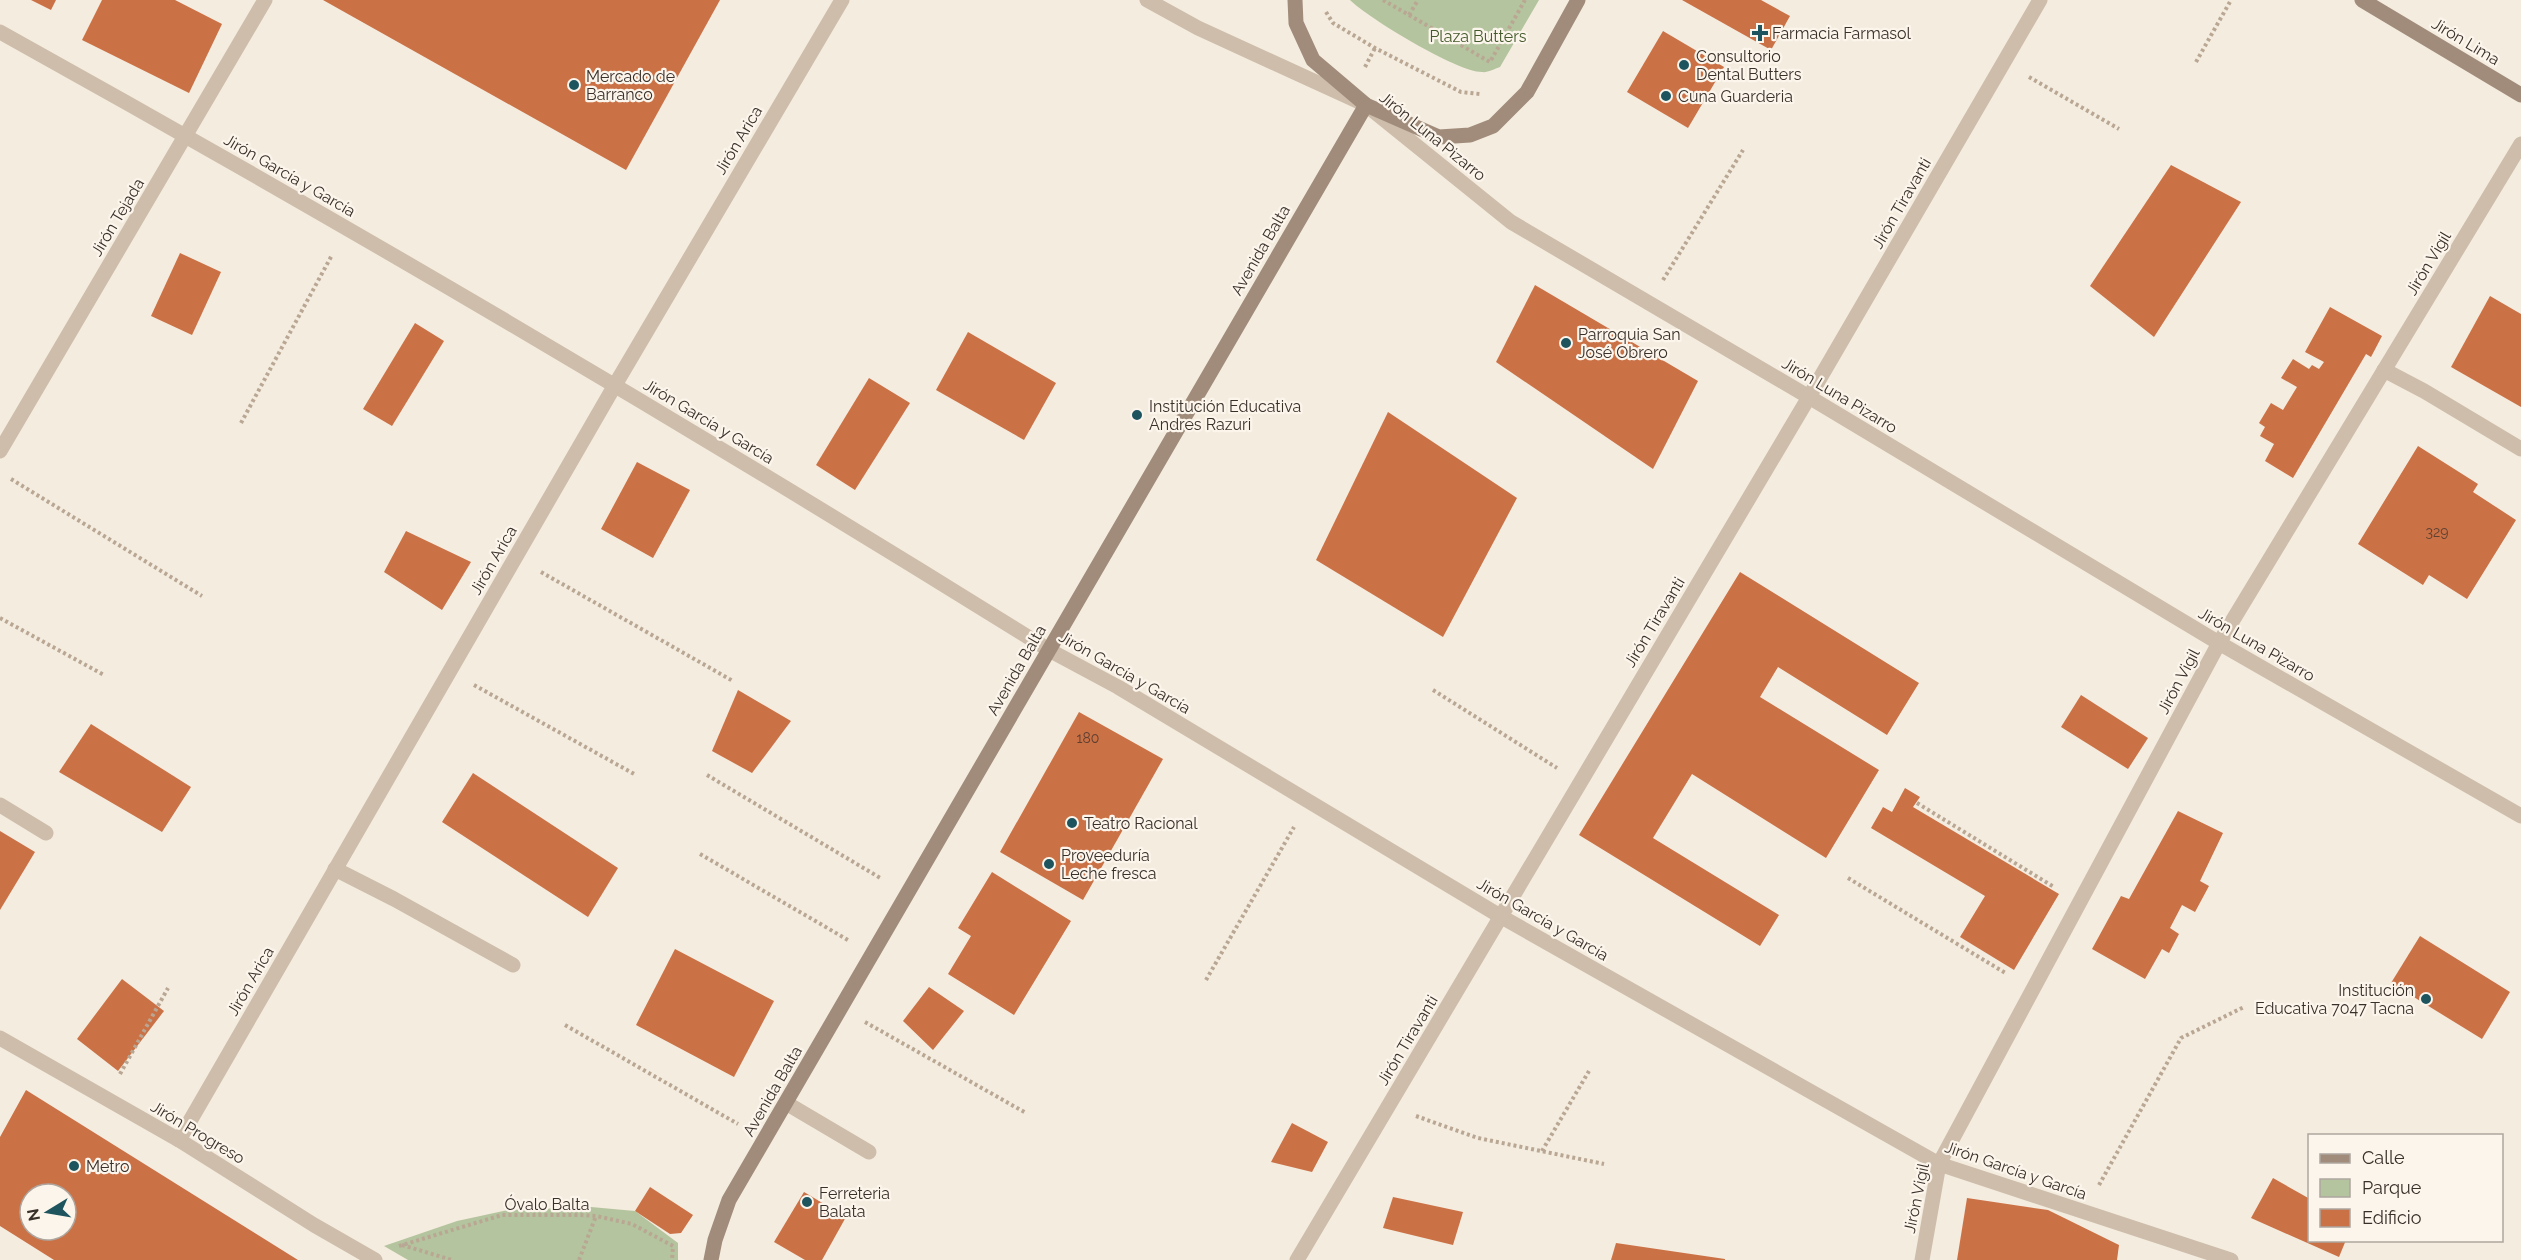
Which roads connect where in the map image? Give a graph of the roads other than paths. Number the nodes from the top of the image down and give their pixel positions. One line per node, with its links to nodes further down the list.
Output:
1 (265, 0): 11 (street, Jirón Tejada)
2 (842, 0): 14 (street, Jirón Arica)
3 (1147, 0): 10 (street, Jirón Luna Pizarro)
4 (1295, 0): 10 (main road)
5 (1578, 0): 10 (main road)
6 (2040, 0): 15 (street, Jirón Tiravanti)
7 (2362, 0): 9 (main road, Jirón Lima)
8 (0, 32): 11 (street, Jirón García y García)
9 (2521, 95)
10 (1365, 105): 15 (street, Jirón Luna Pizarro); 19 (main road, Avenida Balta)
11 (186, 135): 14 (street, Jirón García y García); 17 (street, Jirón Tejada)
12 (2521, 144): 13 (street, Jirón Vigil)
13 (2385, 370): 16 (street); 18 (street, Jirón Vigil)
14 (615, 385): 19 (street, Jirón García y García); 23 (street, Jirón Arica)
15 (1809, 397): 18 (street, Jirón Luna Pizarro); 24 (street, Jirón Tiravanti)
16 (2521, 449)
17 (0, 451)
18 (2219, 643): 21 (street, Jirón Luna Pizarro); 30 (street, Jirón Vigil)
19 (1049, 650): 24 (street, Jirón García y García); 27 (main road, Avenida Balta)
20 (0, 806): 22 (street)
21 (2521, 816)
22 (46, 833)
23 (335, 869): 25 (street); 28 (street, Jirón Arica)
24 (1500, 916): 30 (street, Jirón García y García); 33 (street, Jirón Tiravanti)
25 (513, 965)
26 (0, 1038): 28 (street, Jirón Progreso)
27 (786, 1103): 29 (street); 32 (main road, Avenida Balta)
28 (179, 1140): 31 (street, Jirón Progreso)
29 (869, 1152)
30 (1940, 1164): 34 (street, Jirón Vigil); 35 (street, Jirón García y García)
31 (375, 1260)
32 (711, 1260)
33 (1297, 1260)
34 (1922, 1260)
35 (2231, 1260)

